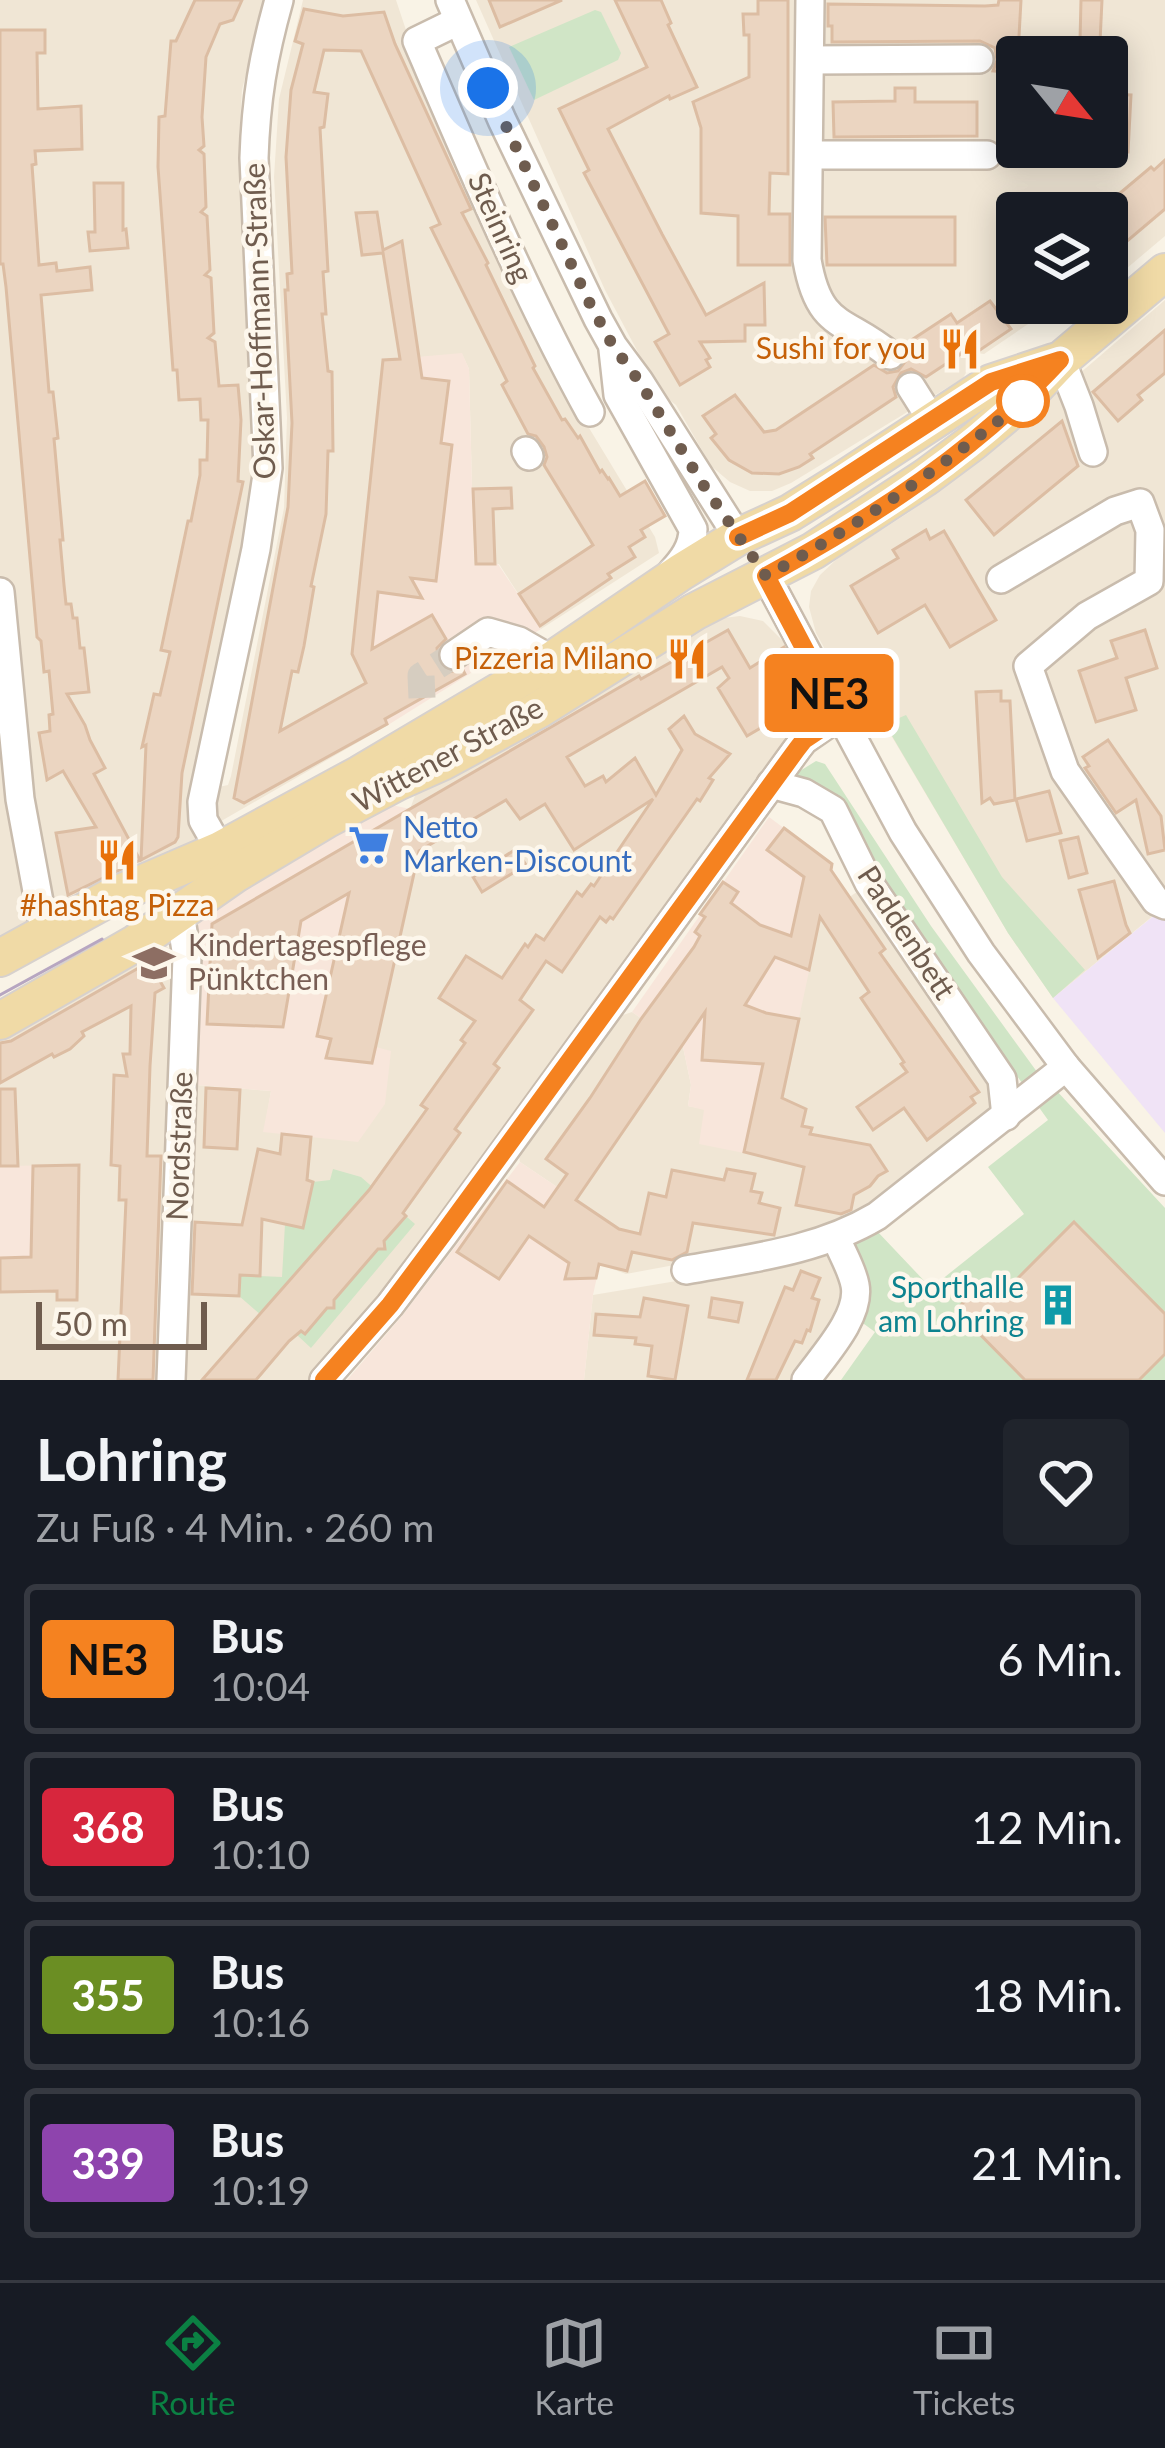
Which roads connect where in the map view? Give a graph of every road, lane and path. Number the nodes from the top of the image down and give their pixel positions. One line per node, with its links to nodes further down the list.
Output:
1 (279, 0): 28 (street, Oskar-Hoffmann-Straße)
2 (809, 0): 4 (street)
3 (454, 10): 9 (street, Steinring); 13 (street, Steinring)
4 (810, 59): 5 (street); 6 (street)
5 (979, 59)
6 (810, 154): 7 (street); 10 (street)
7 (987, 155)
8 (1165, 272): 11 (main road, Wittener Straße)
9 (613, 346): 17 (street, Steinring); 20 (street, Steinring)
10 (890, 355)
11 (1060, 360): 14 (main road, Wittener Straße); 15 (street); 16 (main road, Wittener Straße)
12 (911, 387): 14 (street)
13 (590, 412)
14 (933, 422): 16 (main road, Wittener Straße); 17 (main road, Wittener Straße)
15 (1093, 452)
16 (856, 523): 18 (main road, Wittener Straße)
17 (738, 537): 18 (main road); 20 (main road, Wittener Straße)
18 (766, 576): 25 (street); 31 (main road, Wittener Straße)
19 (1001, 579): 30 (street)
20 (652, 591): 23 (main road, Wittener Straße)
21 (0, 592): 24 (street)
22 (454, 655): 23 (street)
23 (552, 660): 28 (main road, Wittener Straße)
24 (4, 690): 27 (street)
25 (840, 716): 26 (street); 36 (street)
26 (771, 784): 37 (street, Paddenbett); 42 (street)
27 (10, 800): 32 (street)
28 (220, 850): 29 (main road, Wittener Straße)
29 (113, 896): 32 (main road, Wittener Straße); 33 (main road)
30 (1165, 904)
31 (180, 913): 33 (main road, Wittener Straße); 41 (street, Nordstraße)
32 (45, 934): 34 (main road, Wittener Straße)
33 (136, 943): 35 (main road, Wittener Straße)
34 (0, 958)
35 (10, 1021)
36 (1066, 1067): 37 (street); 38 (street)
37 (1006, 1116): 39 (street)
38 (1165, 1180)
39 (836, 1238): 40 (street); 43 (street)
40 (686, 1270)
41 (171, 1380)
42 (324, 1380)
43 (806, 1380)

